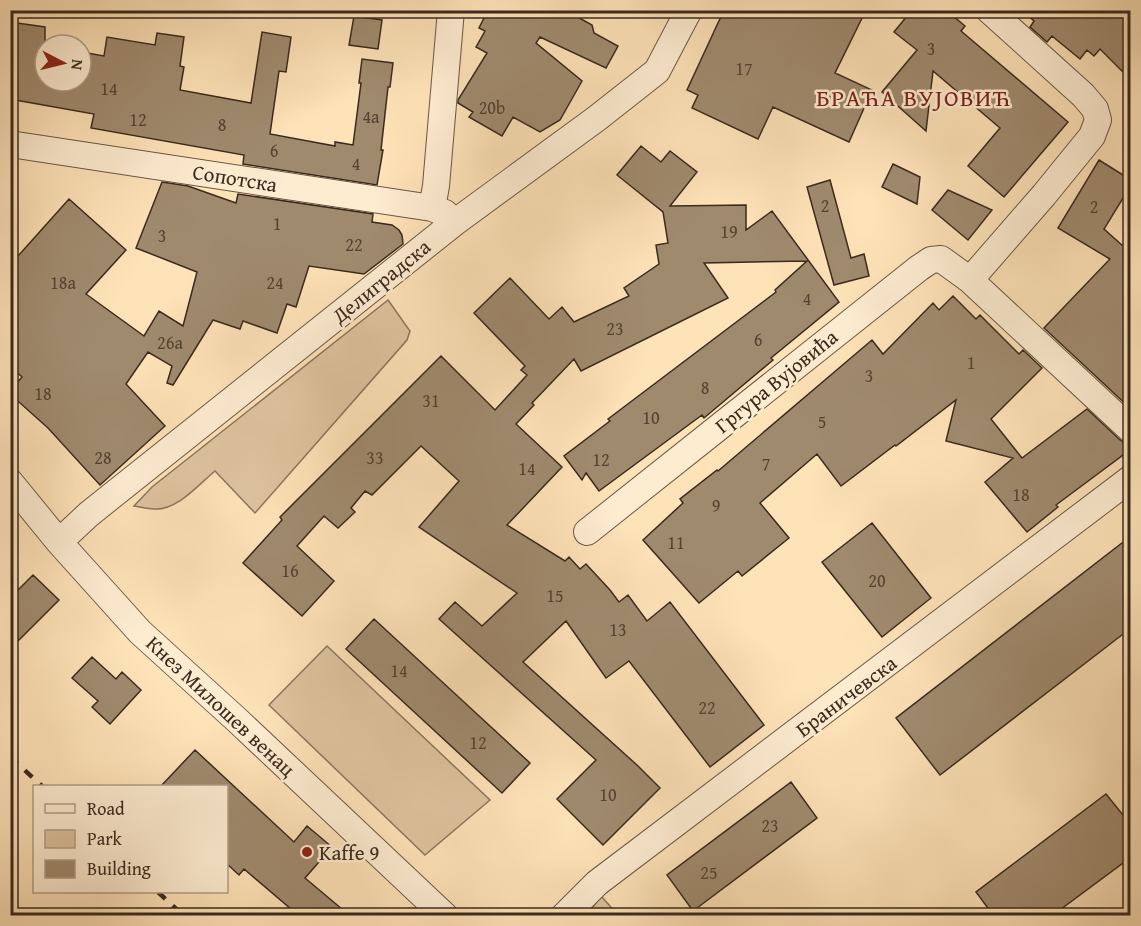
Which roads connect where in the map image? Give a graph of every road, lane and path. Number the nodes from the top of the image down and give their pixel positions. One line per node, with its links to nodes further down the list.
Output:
1 (451, 10): 5 (street)
2 (690, 10): 6 (street, Делиградска)
3 (989, 10): 7 (street)
4 (10, 144): 5 (street, Сопотска)
5 (432, 208): 6 (street, Сопотска)
6 (454, 223): 12 (street, Делиградска)
7 (970, 280): 8 (street, Гргура Вујовића); 11 (street, Гргура Вујовића)
8 (1131, 429)
9 (1131, 479): 14 (street, Браничевска)
10 (10, 482): 12 (street, Кнез Милошев венац)
11 (587, 532)
12 (59, 542): 13 (street, Кнез Милошев венац)
13 (446, 915)
14 (564, 915)

